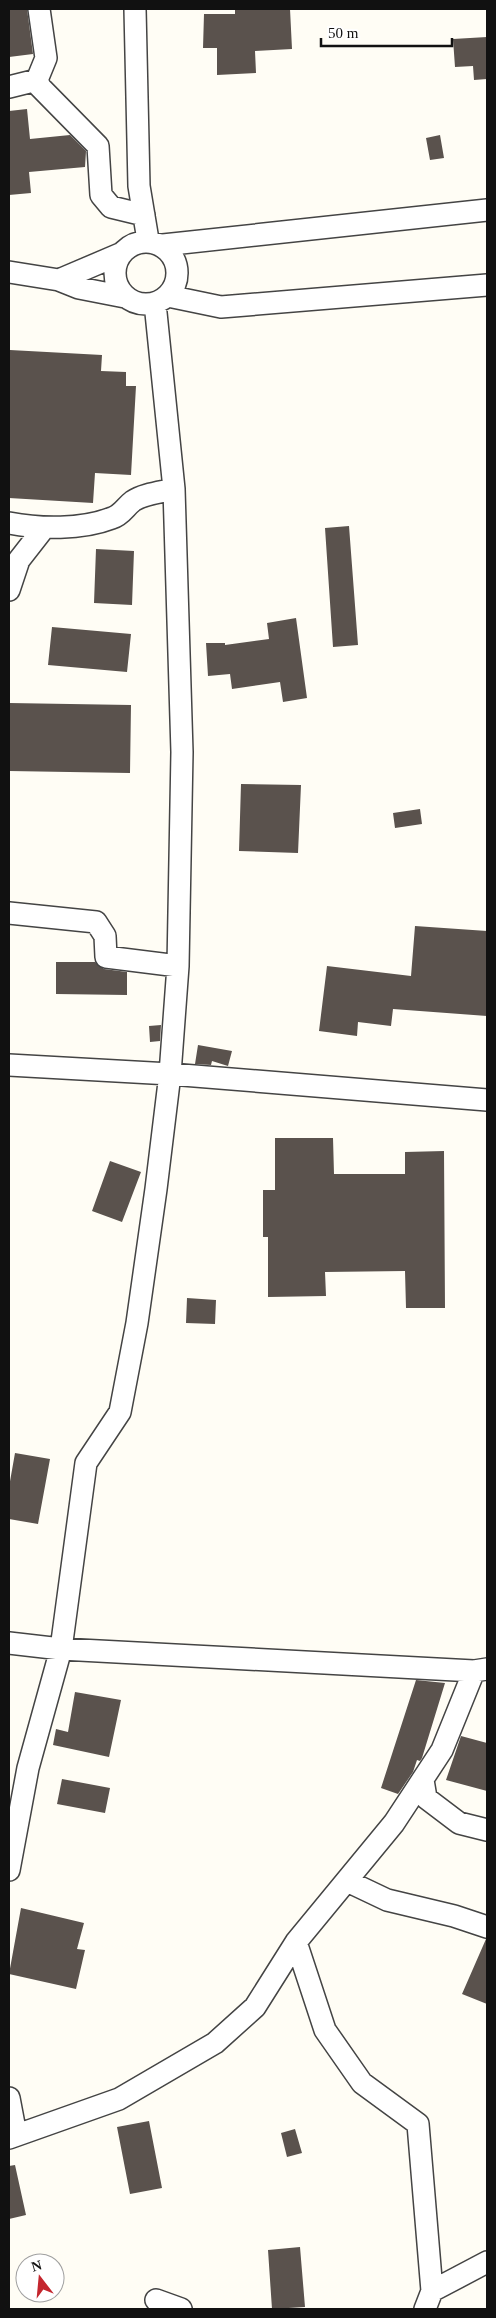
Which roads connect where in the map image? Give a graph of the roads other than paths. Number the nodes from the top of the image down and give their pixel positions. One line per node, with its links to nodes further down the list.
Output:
1 (39, 9): 3 (street)
2 (136, 9): 6 (street)
3 (37, 80): 4 (street); 6 (street)
4 (9, 88)
5 (487, 210): 7 (street)
6 (144, 215): 7 (street)
7 (155, 243): 8 (street); 13 (street)
8 (120, 254): 10 (street); 12 (street)
9 (9, 272): 10 (street)
10 (59, 280): 12 (street)
11 (487, 285): 13 (street)
12 (125, 297): 13 (street)
13 (162, 300): 14 (street)
14 (174, 489): 16 (street); 20 (street)
15 (9, 523): 16 (street); 17 (street)
16 (44, 528): 17 (street)
17 (19, 560): 18 (street)
18 (9, 590)
19 (9, 913): 20 (street)
20 (178, 966): 22 (street)
21 (9, 1065): 22 (street)
22 (170, 1074): 23 (street); 25 (street)
23 (487, 1100)
24 (9, 1643): 25 (street)
25 (61, 1649): 26 (street); 29 (street)
26 (481, 1670): 27 (street)
27 (423, 1780): 28 (street); 30 (street)
28 (487, 1830)
29 (9, 1870)
30 (347, 1881): 31 (street); 32 (street)
31 (487, 1927)
32 (296, 1942): 34 (street); 37 (street)
33 (9, 2098): 34 (street)
34 (12, 2136)
35 (487, 2262): 37 (street)
36 (156, 2300): 38 (street)
37 (429, 2300)
38 (181, 2309)

